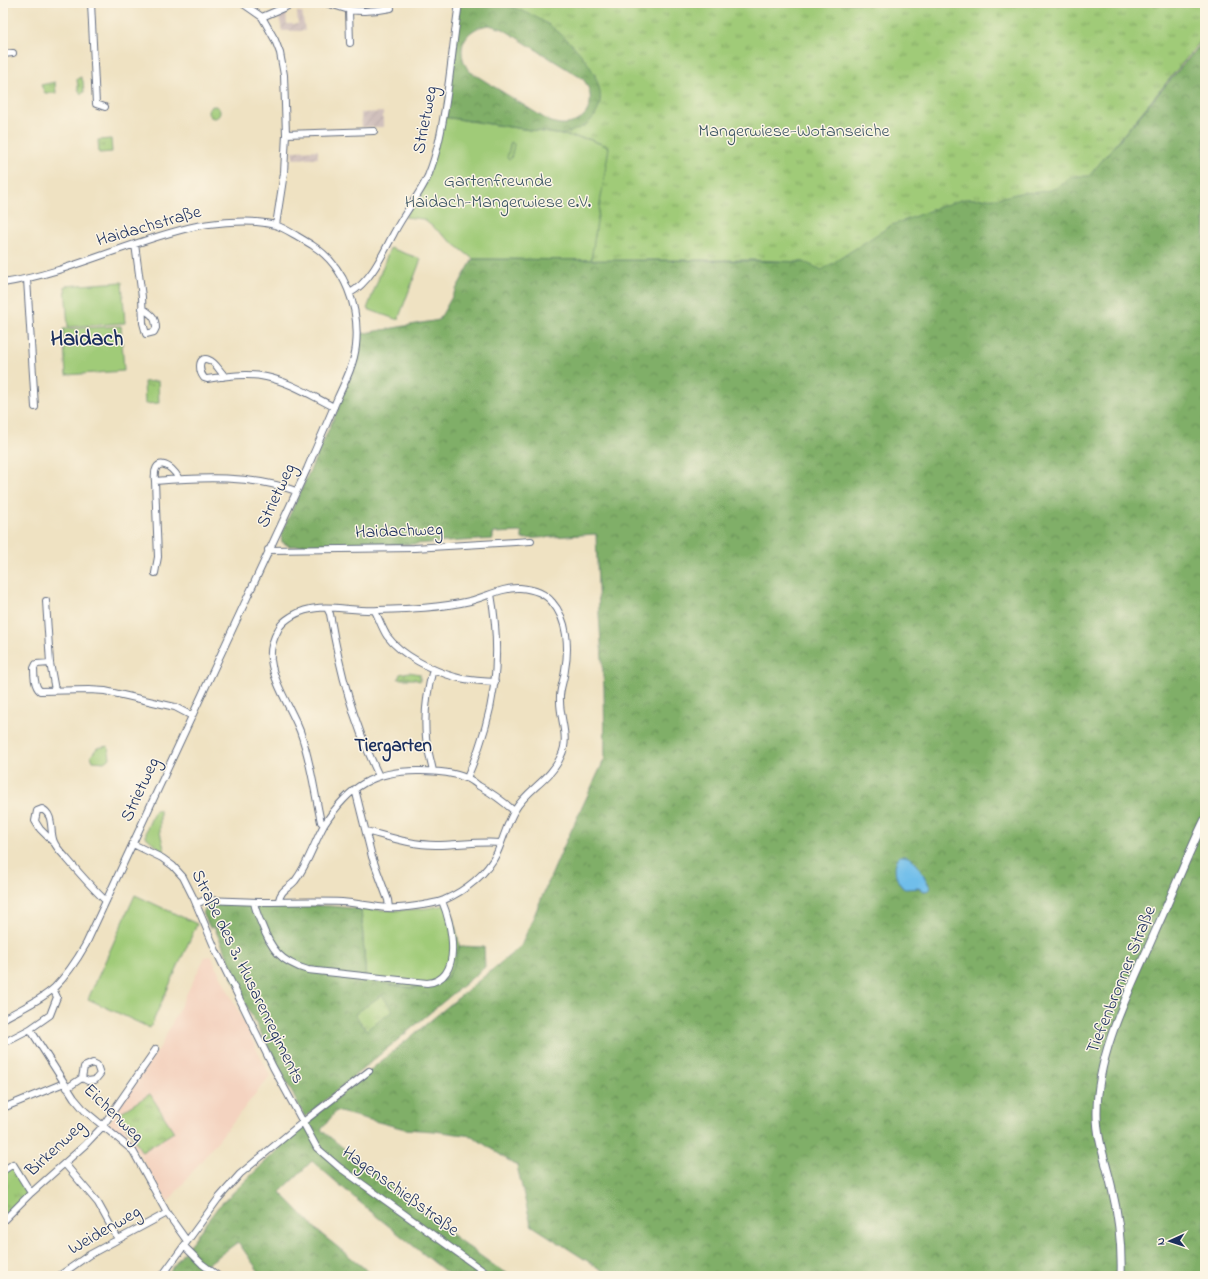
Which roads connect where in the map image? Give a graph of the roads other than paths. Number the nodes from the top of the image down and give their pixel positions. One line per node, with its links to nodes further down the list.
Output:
1 (91, 3): 12 (street)
2 (242, 3): 8 (street)
3 (295, 3): 8 (street)
4 (326, 3): 7 (street)
5 (459, 3): 19 (street, Strietweg)
6 (391, 8): 7 (street)
7 (349, 10): 9 (street)
8 (262, 18): 14 (street)
9 (350, 43)
10 (13, 53): 11 (street)
11 (3, 54)
12 (105, 107)
13 (374, 131): 14 (street)
14 (286, 134): 15 (street)
15 (276, 225): 16 (street, Haidachstraße); 19 (street, Haidachstraße)
16 (136, 244): 17 (street, Haidachstraße); 20 (street)
17 (27, 279): 18 (street, Haidachstraße); 22 (street)
18 (3, 283)
19 (350, 293): 23 (street, Strietweg)
20 (142, 308)
21 (223, 377): 23 (street)
22 (35, 407)
23 (334, 407): 26 (street, Strietweg)
24 (179, 479): 25 (street); 25 (street); 26 (street)
25 (155, 481): 29 (street)
26 (296, 492): 28 (street, Strietweg)
27 (531, 541): 28 (street, Haidachweg)
28 (268, 550): 38 (street, Strietweg)
29 (155, 574)
30 (492, 594): 33 (street); 36 (street); 43 (street)
31 (46, 601): 34 (street)
32 (327, 608): 33 (street); 40 (street); 45 (street)
33 (375, 611): 35 (street)
34 (50, 663): 37 (street); 37 (street)
35 (433, 669): 36 (street); 39 (street)
36 (495, 682): 41 (street)
37 (55, 690): 38 (street)
38 (192, 716): 49 (street, Strietweg)
39 (433, 771): 40 (street); 41 (street)
40 (379, 776): 42 (street)
41 (466, 778): 43 (street)
42 (355, 789): 45 (street); 46 (street)
43 (514, 811): 48 (street)
44 (1205, 819): 78 (street, Tiefenbronner Straße)
45 (324, 825): 53 (street)
46 (366, 831): 48 (street); 55 (street)
47 (54, 843): 47 (street); 50 (street)
48 (500, 843): 51 (street)
49 (133, 844): 50 (street, Strietweg); 54 (street, Straße des 3. Husarenregiments)
50 (106, 901): 56 (street, Strietweg)
51 (442, 901): 52 (street); 55 (street)
52 (254, 902): 53 (street); 54 (street)
53 (279, 902): 55 (street)
54 (196, 904): 65 (street, Straße des 3. Husarenregiments)
55 (389, 908)
56 (53, 988): 57 (street, Strietweg); 58 (street)
57 (3, 1019)
58 (30, 1029): 59 (street); 63 (street, Eichenweg)
59 (3, 1043)
60 (156, 1049): 66 (street, Birkenweg)
61 (369, 1071): 65 (street)
62 (82, 1078): 63 (street)
63 (66, 1086): 64 (street); 66 (street, Eichenweg)
64 (3, 1108)
65 (303, 1122): 73 (street); 77 (street, Hagenschießstraße)
66 (102, 1127): 67 (street, Birkenweg); 70 (street, Eichenweg)
67 (65, 1164): 69 (street, Birkenweg); 72 (street)
68 (3, 1171): 69 (street, Birkenweg)
69 (31, 1193): 71 (street, Birkenweg)
70 (167, 1213): 72 (street, Weidenweg); 73 (street, Eichenweg)
71 (3, 1221)
72 (118, 1239): 74 (street, Weidenweg)
73 (185, 1243): 75 (street); 76 (street, Eichenweg)
74 (59, 1276)
75 (162, 1276)
76 (218, 1276)
77 (490, 1276)
78 (1121, 1276)

